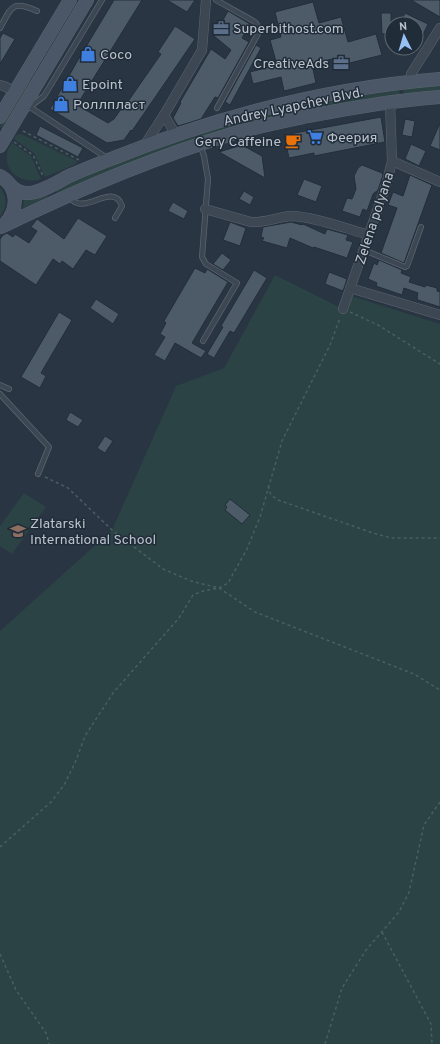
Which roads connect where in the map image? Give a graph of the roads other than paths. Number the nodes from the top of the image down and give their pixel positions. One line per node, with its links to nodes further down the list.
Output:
1 (70, 0): 12 (main road)
2 (87, 0): 19 (main road)
3 (102, 0): 15 (lane)
4 (206, 0): 18 (street)
5 (216, 0): 16 (lane)
6 (37, 10): 7 (lane)
7 (0, 28)
8 (440, 28): 10 (street)
9 (440, 79): 10 (main road, Andrey Lyapchev Blvd.)
10 (410, 82): 20 (main road, Andrey Lyapchev Blvd.)
11 (0, 85): 12 (street)
12 (15, 92): 17 (main road)
13 (440, 97): 14 (main road, Andrey Lyapchev Blvd.)
14 (390, 102): 22 (main road, Andrey Lyapchev Blvd.); 25 (street, Zelena polyana)
15 (30, 107): 19 (lane); 24 (lane)
16 (217, 108)
17 (0, 116)
18 (164, 116): 20 (street); 23 (street)
19 (16, 119): 21 (main road)
20 (176, 135): 23 (main road, Andrey Lyapchev Blvd.)
21 (6, 143)
22 (200, 145): 29 (main road, Andrey Lyapchev Blvd.); 30 (lane)
23 (144, 146): 24 (main road, Andrey Lyapchev Blvd.)
24 (110, 159): 27 (main road, Andrey Lyapchev Blvd.)
25 (392, 161): 28 (street); 34 (street, Zelena polyana)
26 (0, 168): 27 (main road)
27 (6, 181): 32 (main road)
28 (440, 182)
29 (67, 195): 31 (lane); 32 (main road, Andrey Lyapchev Blvd.)
30 (206, 208): 34 (street); 39 (lane)
31 (115, 218)
32 (1, 227)
33 (421, 227): 35 (lane)
34 (369, 235): 35 (street, Zelena polyana)
35 (364, 250): 36 (street, Zelena polyana)
36 (350, 288): 37 (street, Zelena polyana); 38 (street)
37 (343, 309)
38 (440, 315)
39 (203, 341)
40 (0, 384): 41 (lane)
41 (9, 389)
42 (0, 394): 43 (lane)
43 (38, 474)

